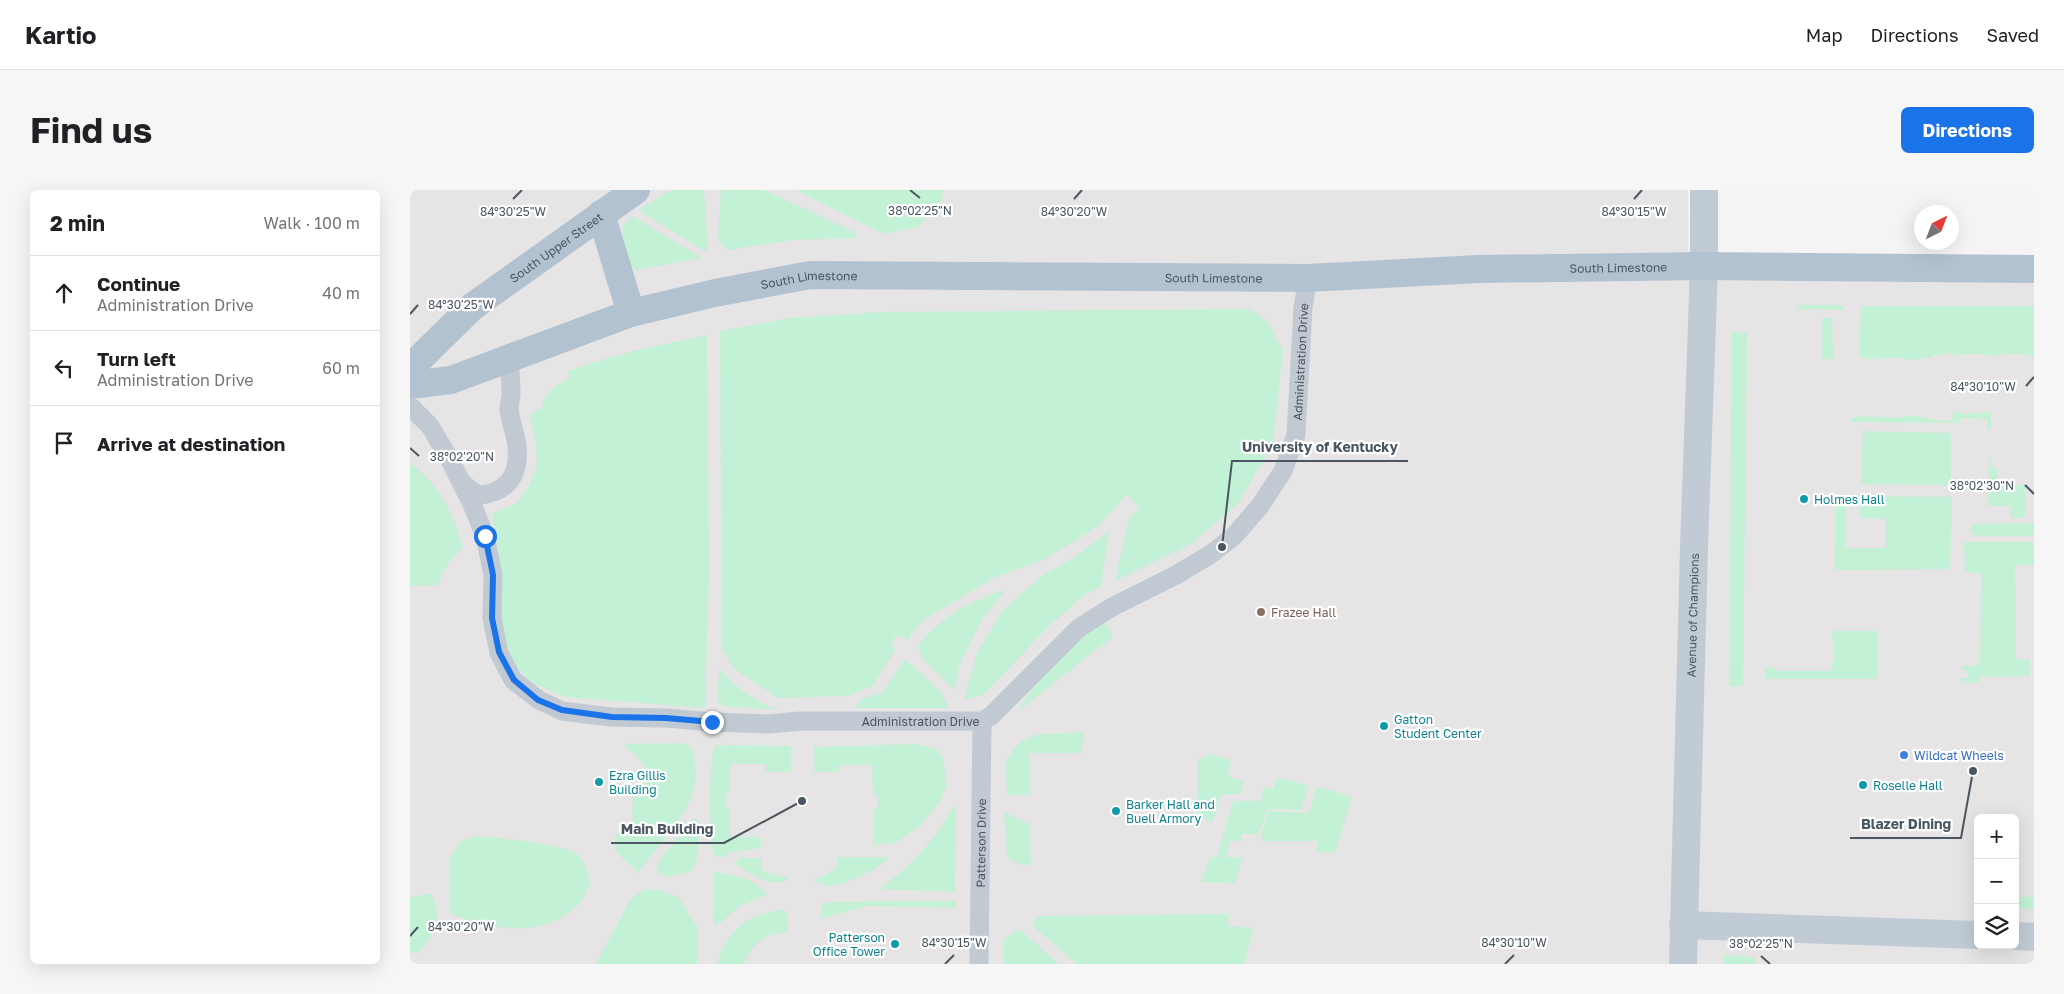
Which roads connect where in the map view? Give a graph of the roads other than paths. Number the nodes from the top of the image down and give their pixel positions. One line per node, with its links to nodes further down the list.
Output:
1 (636, 190): 3 (main road, South Upper Street)
2 (1704, 190): 4 (main road, Avenue of Champions)
3 (601, 214): 7 (main road); 9 (main road, South Upper Street)
4 (1704, 266): 5 (main road, South Limestone); 6 (main road, South Limestone); 14 (main road, Avenue of Champions)
5 (2034, 269)
6 (1308, 278): 7 (main road, South Limestone); 13 (street, Administration Drive)
7 (631, 313): 8 (main road, South Limestone)
8 (510, 358): 10 (main road, South Limestone); 12 (street, Administration Drive)
9 (410, 368)
10 (410, 385)
11 (410, 406): 12 (street, Administration Drive)
12 (461, 482): 13 (street, Administration Drive)
13 (982, 721): 18 (street, Patterson Drive)
14 (1683, 925): 15 (main road); 19 (main road, Avenue of Champions)
15 (1974, 935)
16 (2019, 936): 17 (main road)
17 (2034, 937)
18 (979, 964)
19 (1683, 964)

